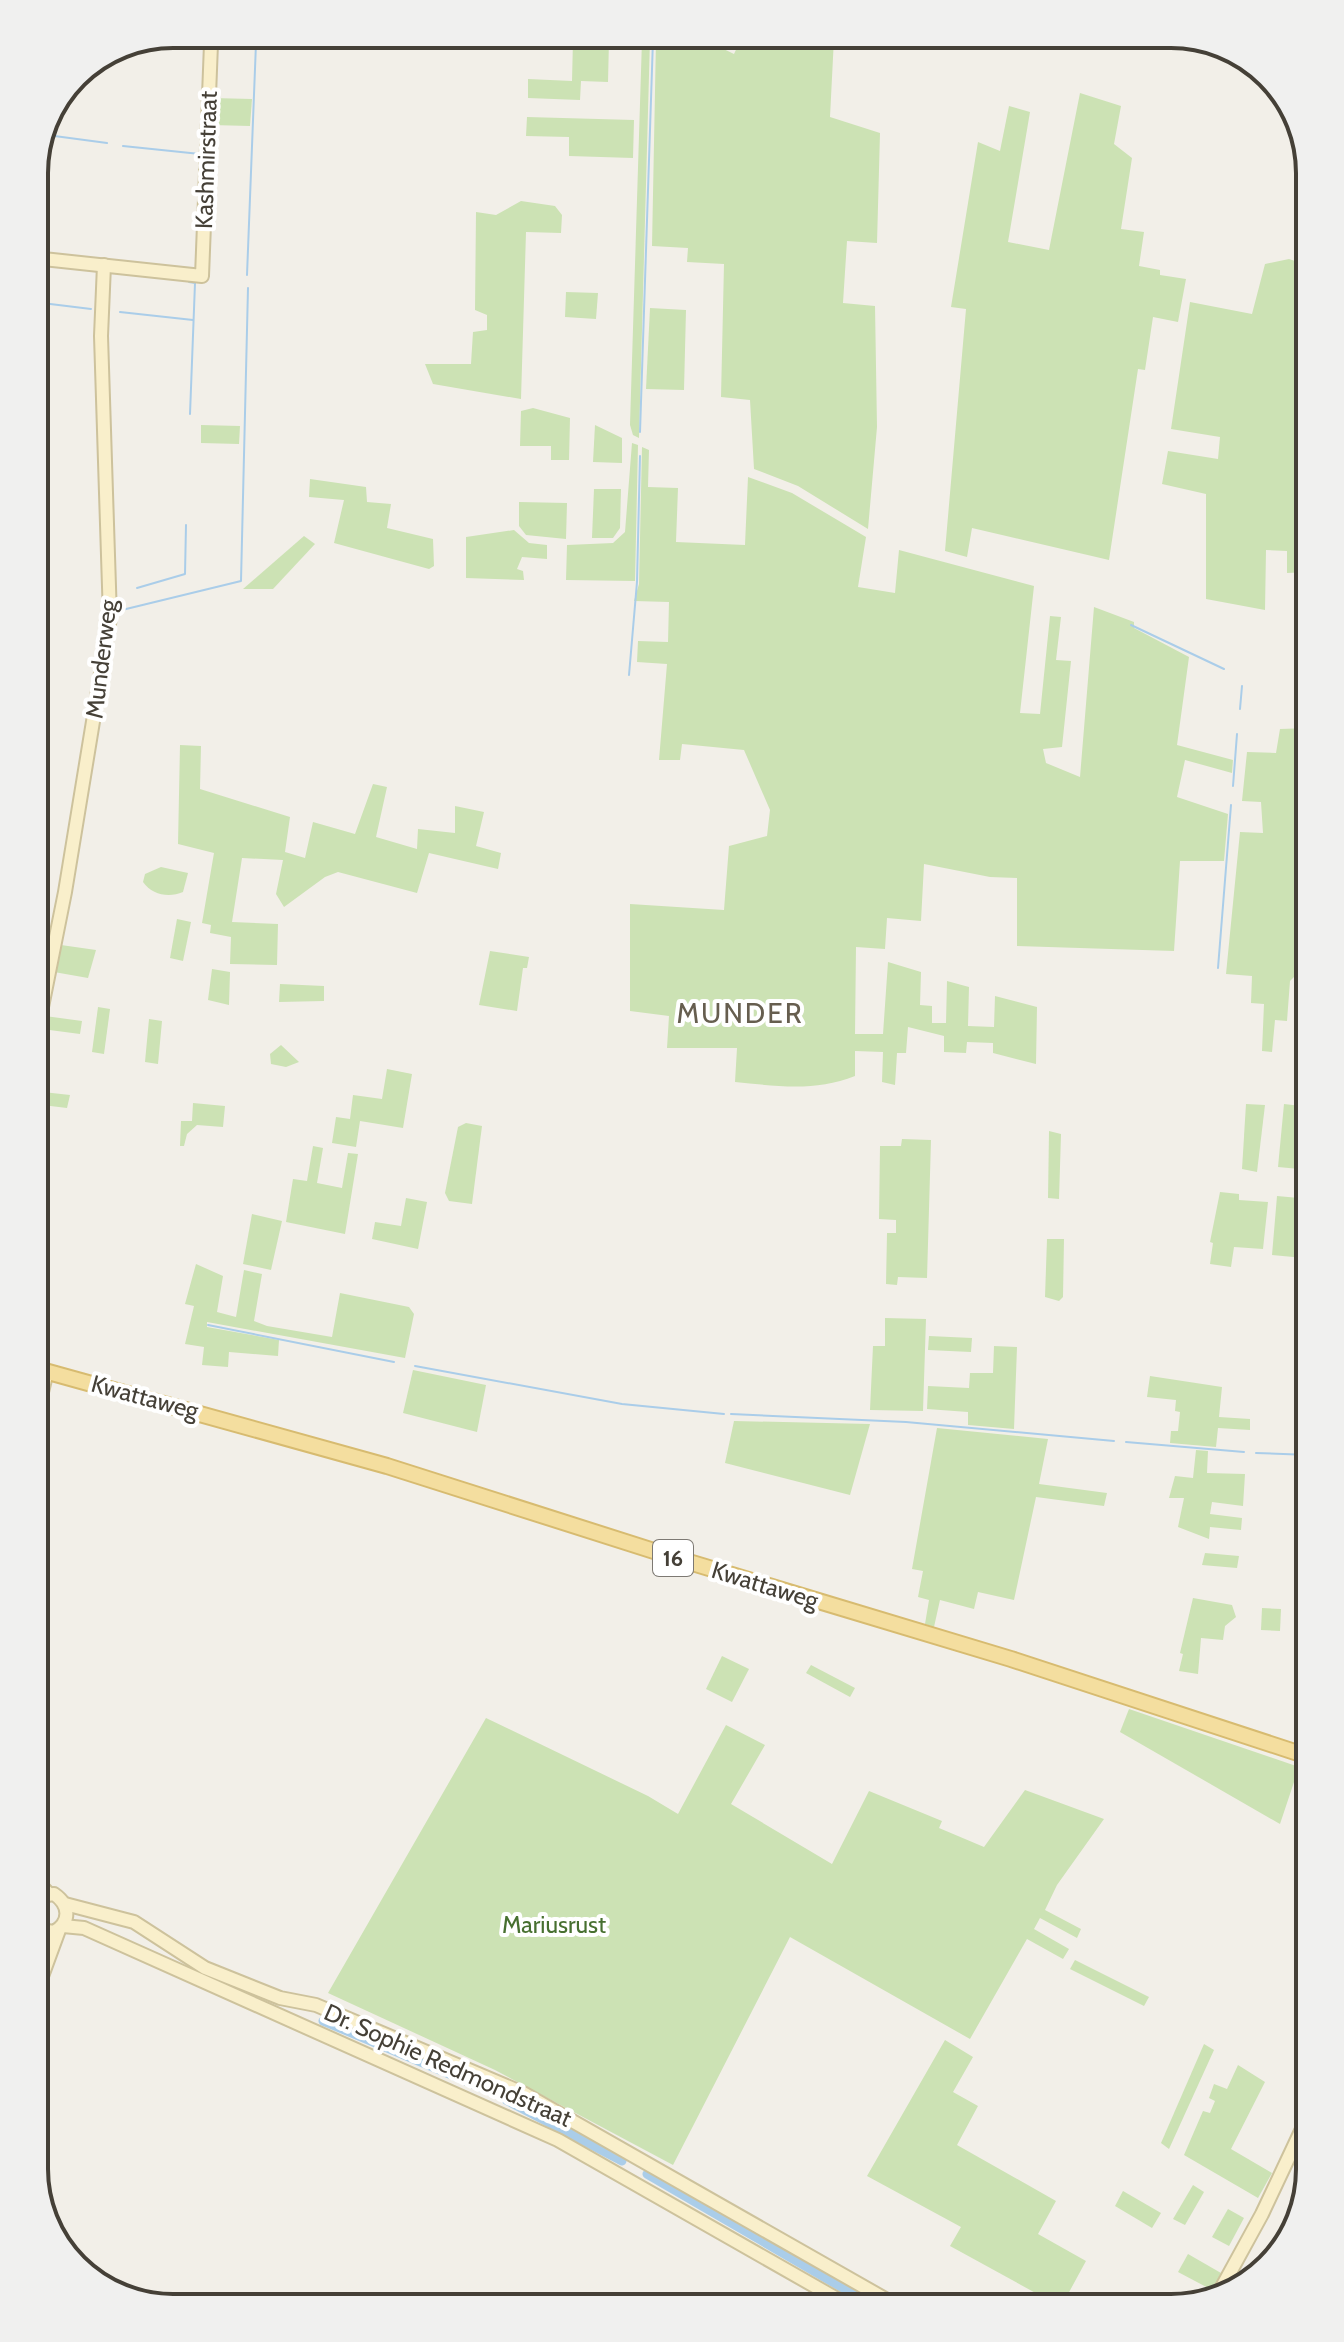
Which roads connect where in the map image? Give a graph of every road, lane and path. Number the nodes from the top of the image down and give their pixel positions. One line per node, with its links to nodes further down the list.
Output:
1 (211, 48): 3 (street, Kashmirstraat)
2 (48, 259): 3 (street)
3 (104, 265): 4 (street, Munderweg)
4 (48, 977)
5 (48, 1371): 6 (main road, Kwattaweg / 16)
6 (1296, 1752)
7 (48, 1893): 8 (street, Dr. Sophie Redmondstraat)
8 (65, 1904): 9 (street); 12 (street, Dr. Sophie Redmondstraat)
9 (61, 1928): 10 (street); 11 (street); 13 (street, Dr. Sophie Redmondstraat)
10 (48, 1930)
11 (48, 1958)
12 (505, 2085): 13 (street); 17 (street, Dr. Sophie Redmondstraat)
13 (493, 2110): 16 (street, Dr. Sophie Redmondstraat)
14 (1296, 2142): 15 (street)
15 (1225, 2281)
16 (828, 2294)
17 (877, 2294)

